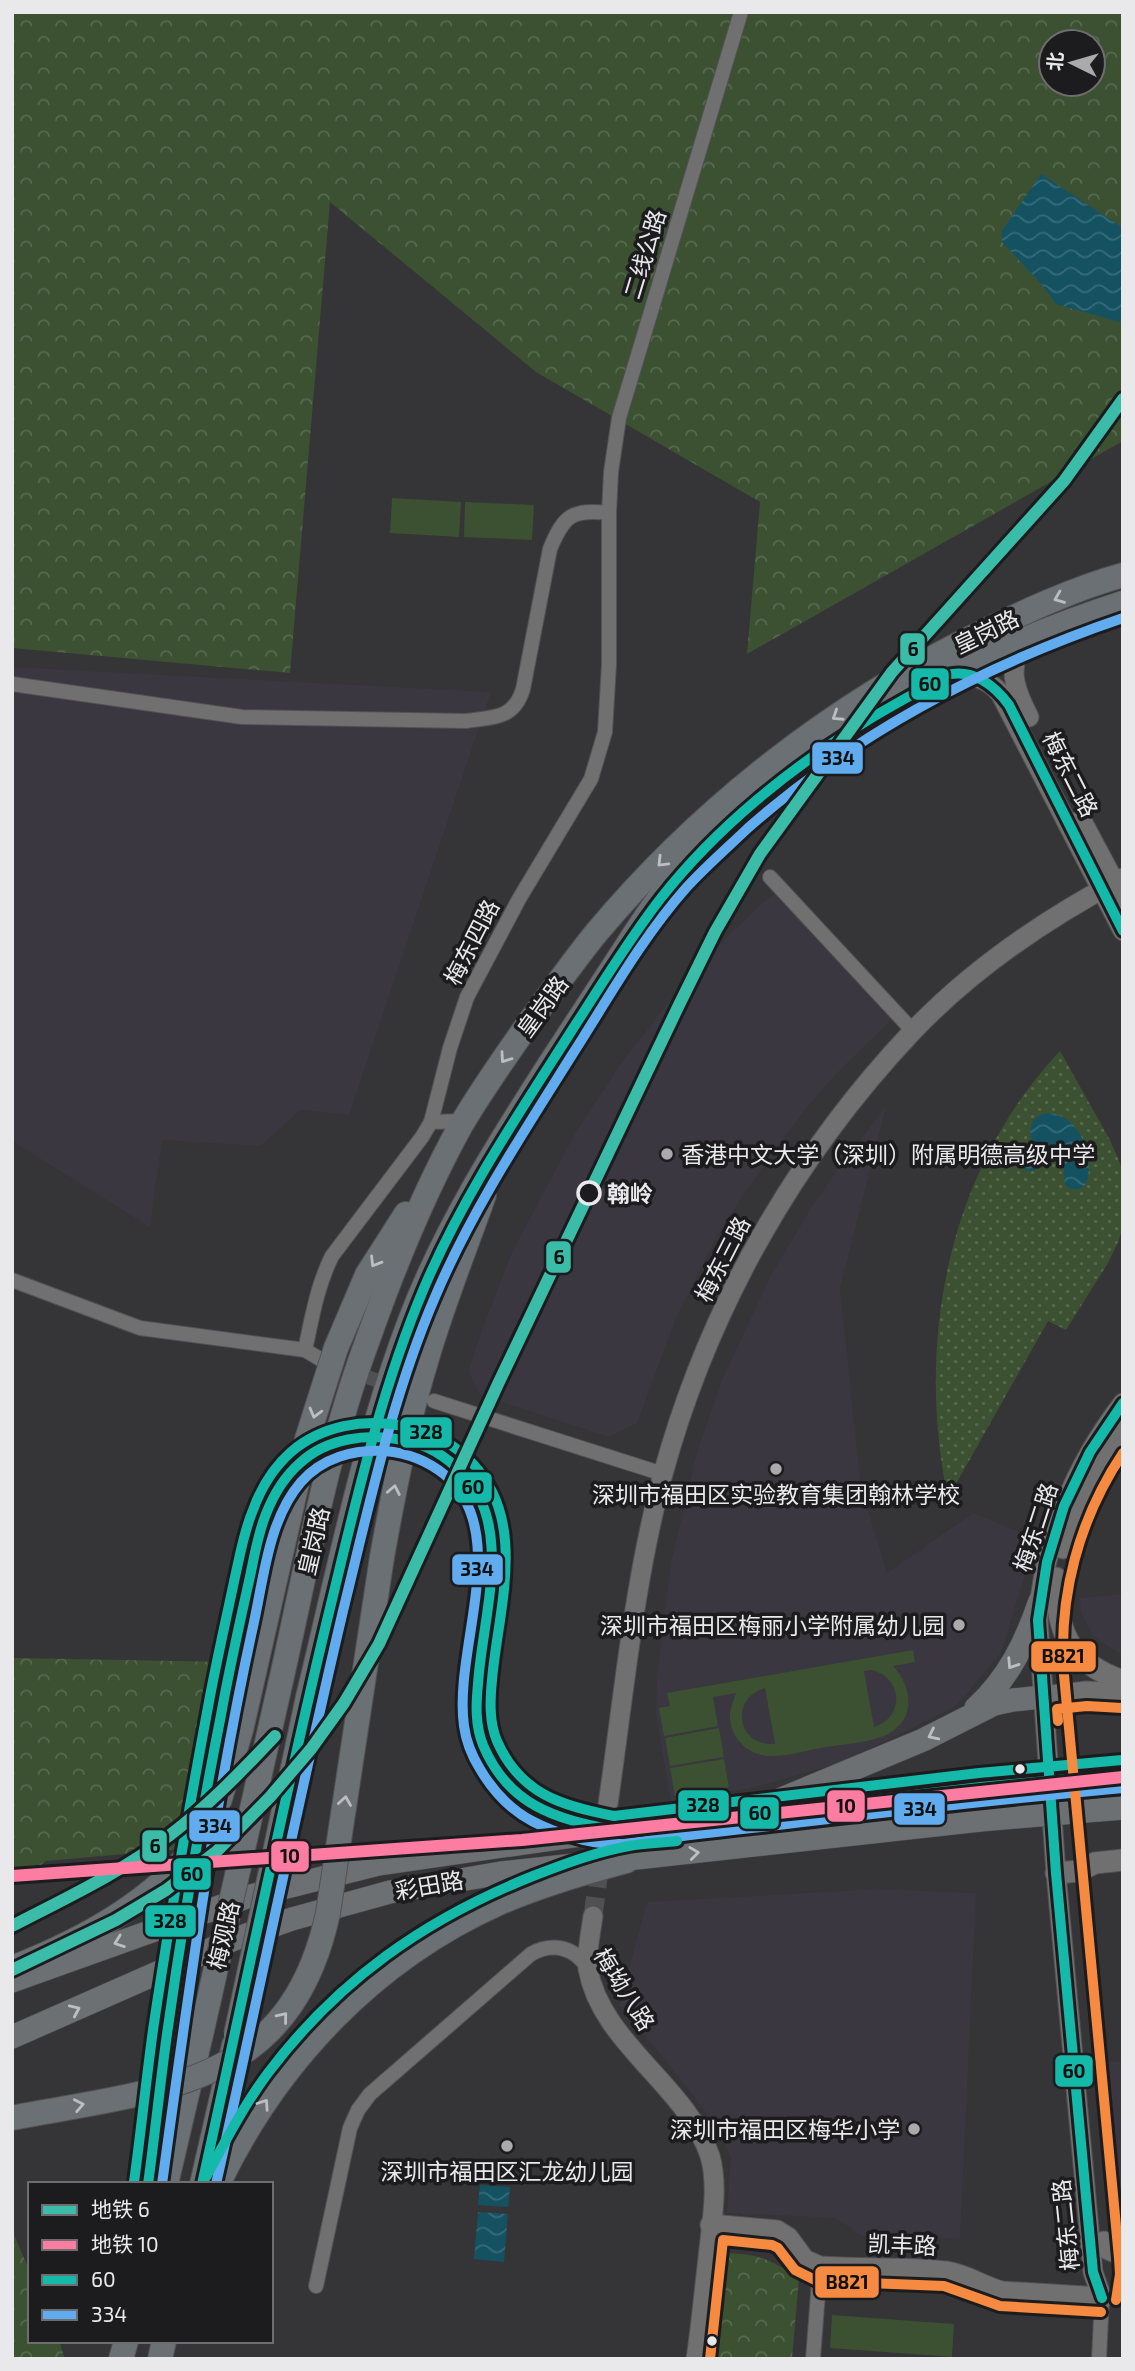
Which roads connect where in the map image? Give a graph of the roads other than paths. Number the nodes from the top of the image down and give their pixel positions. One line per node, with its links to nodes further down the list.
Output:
1 (741, 12): 2 (street, 二线公路)
2 (609, 513): 7 (street); 13 (street, 梅东四路)
3 (1123, 575): 12 (highway, 皇岗路, one-way to 12)
4 (1123, 603): 5 (highway, 皇岗路)
5 (1027, 637): 6 (highway, 皇岗路); 9 (street, 梅东二路)
6 (948, 675): 9 (street, 梅东二路); 14 (highway, 皇岗路)
7 (12, 684)
8 (770, 877): 11 (street)
9 (1115, 887): 10 (street, 梅东二路); 11 (street, 梅东三路)
10 (1123, 931)
11 (913, 1031): 22 (street, 梅东三路)
12 (463, 1121): 13 (street); 15 (highway, 皇岗路)
13 (431, 1122): 17 (street, 梅东四路)
14 (505, 1134): 29 (highway, 皇岗路); 44 (highway, one-way to 14, bridge)
15 (440, 1164): 18 (highway, one-way to 18); 26 (highway, 皇岗路)
16 (12, 1280): 17 (street)
17 (305, 1350): 18 (street)
18 (330, 1355): 40 (highway, one-way to 40, bridge)
19 (434, 1401): 22 (street)
20 (1123, 1403): 24 (street, 梅东二路)
21 (1123, 1427): 23 (street, 梅东二路)
22 (663, 1474): 32 (street, 梅东三路)
23 (1056, 1578): 25 (main road); 28 (street, 梅东二路)
24 (1040, 1601): 28 (street, 梅东二路); 30 (main road, one-way to 30)
25 (1123, 1681)
26 (279, 1685): 46 (highway, 梅观路, bridge)
27 (1123, 1695): 28 (main road)
28 (1048, 1696): 30 (main road); 38 (street, 梅东二路)
29 (308, 1697): 47 (highway, 梅观路, bridge)
30 (964, 1719): 34 (main road, one-way to 34)
31 (1123, 1774): 34 (main road, 彩田路, bridge)
32 (608, 1804)
33 (1123, 1808): 37 (main road, 彩田路, one-way to 33, bridge)
34 (743, 1815): 35 (main road, 彩田路)
35 (614, 1830): 42 (main road, 彩田路, one-way to 42); 45 (highway, bridge)
36 (1123, 1860): 38 (main road)
37 (626, 1861): 43 (main road, 彩田路, one-way to 37); 48 (highway, one-way to 37)
38 (1063, 1872): 50 (street, 梅东二路); 54 (street, 梅东二路)
39 (593, 1916): 41 (street)
40 (12, 1968)
41 (588, 1968): 49 (street, 梅坳八路); 53 (street, 梅坳八路)
42 (12, 1981)
43 (12, 2037)
44 (12, 2118)
45 (148, 2182)
46 (166, 2182)
47 (202, 2182)
48 (219, 2182)
49 (711, 2225): 52 (main road); 55 (street, 梅坳八路)
50 (1104, 2242): 51 (main road); 54 (street, 梅东二路)
51 (1123, 2255)
52 (820, 2267): 54 (main road, 凯丰路); 56 (street)
53 (316, 2286)
54 (1102, 2298): 57 (street)
55 (696, 2359)
56 (813, 2359)
57 (1099, 2359)

